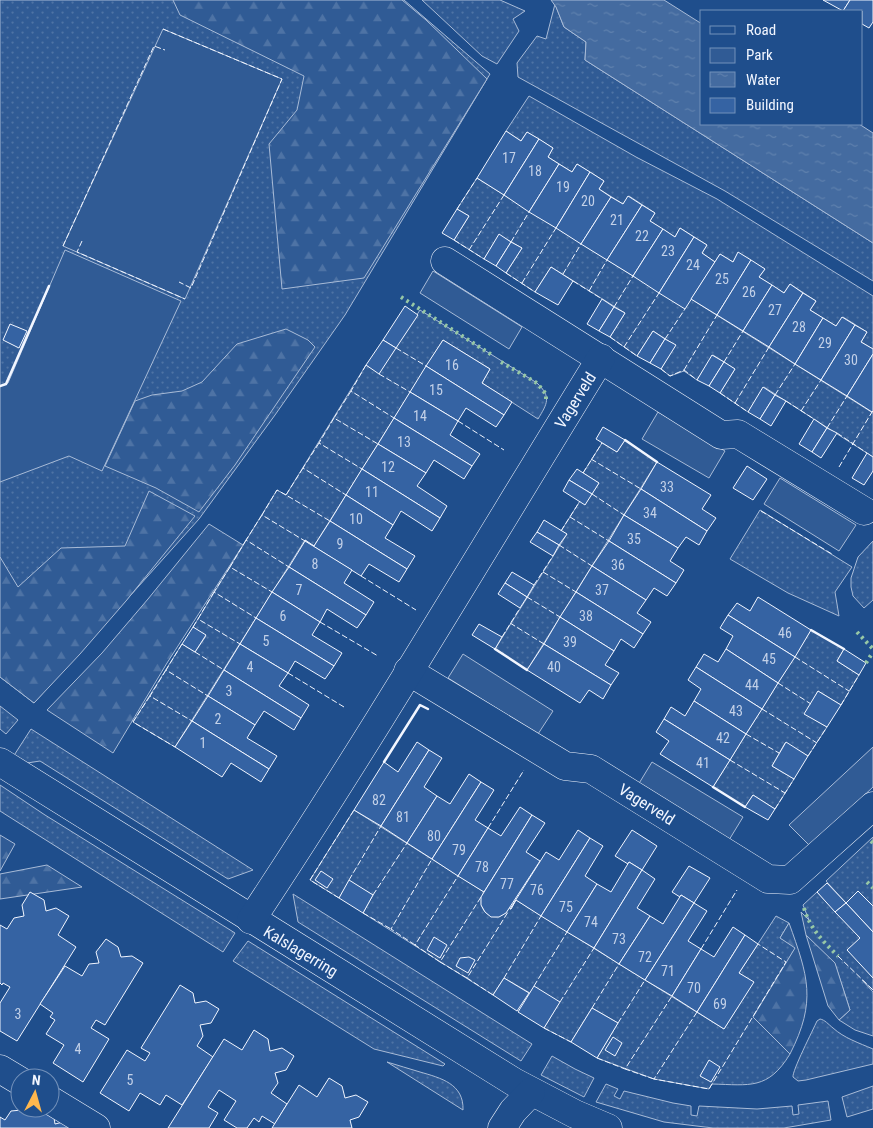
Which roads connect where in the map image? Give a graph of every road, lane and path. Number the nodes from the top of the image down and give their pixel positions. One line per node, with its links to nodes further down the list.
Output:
1 (444, 261): 2 (street, Vagerveld)
2 (601, 358): 3 (street, Vagerveld); 4 (street, Vagerveld)
3 (864, 511)
4 (408, 671): 6 (street, Vagerveld); 7 (street, Vagerveld)
5 (0, 762): 7 (street, Kalslagerring)
6 (873, 806)
7 (251, 920): 8 (street, Kalslagerring)
8 (531, 1092): 11 (street); 12 (street, Kalslagerring)
9 (60, 1106): 10 (street)
10 (96, 1128)
11 (502, 1128)
12 (608, 1128)

